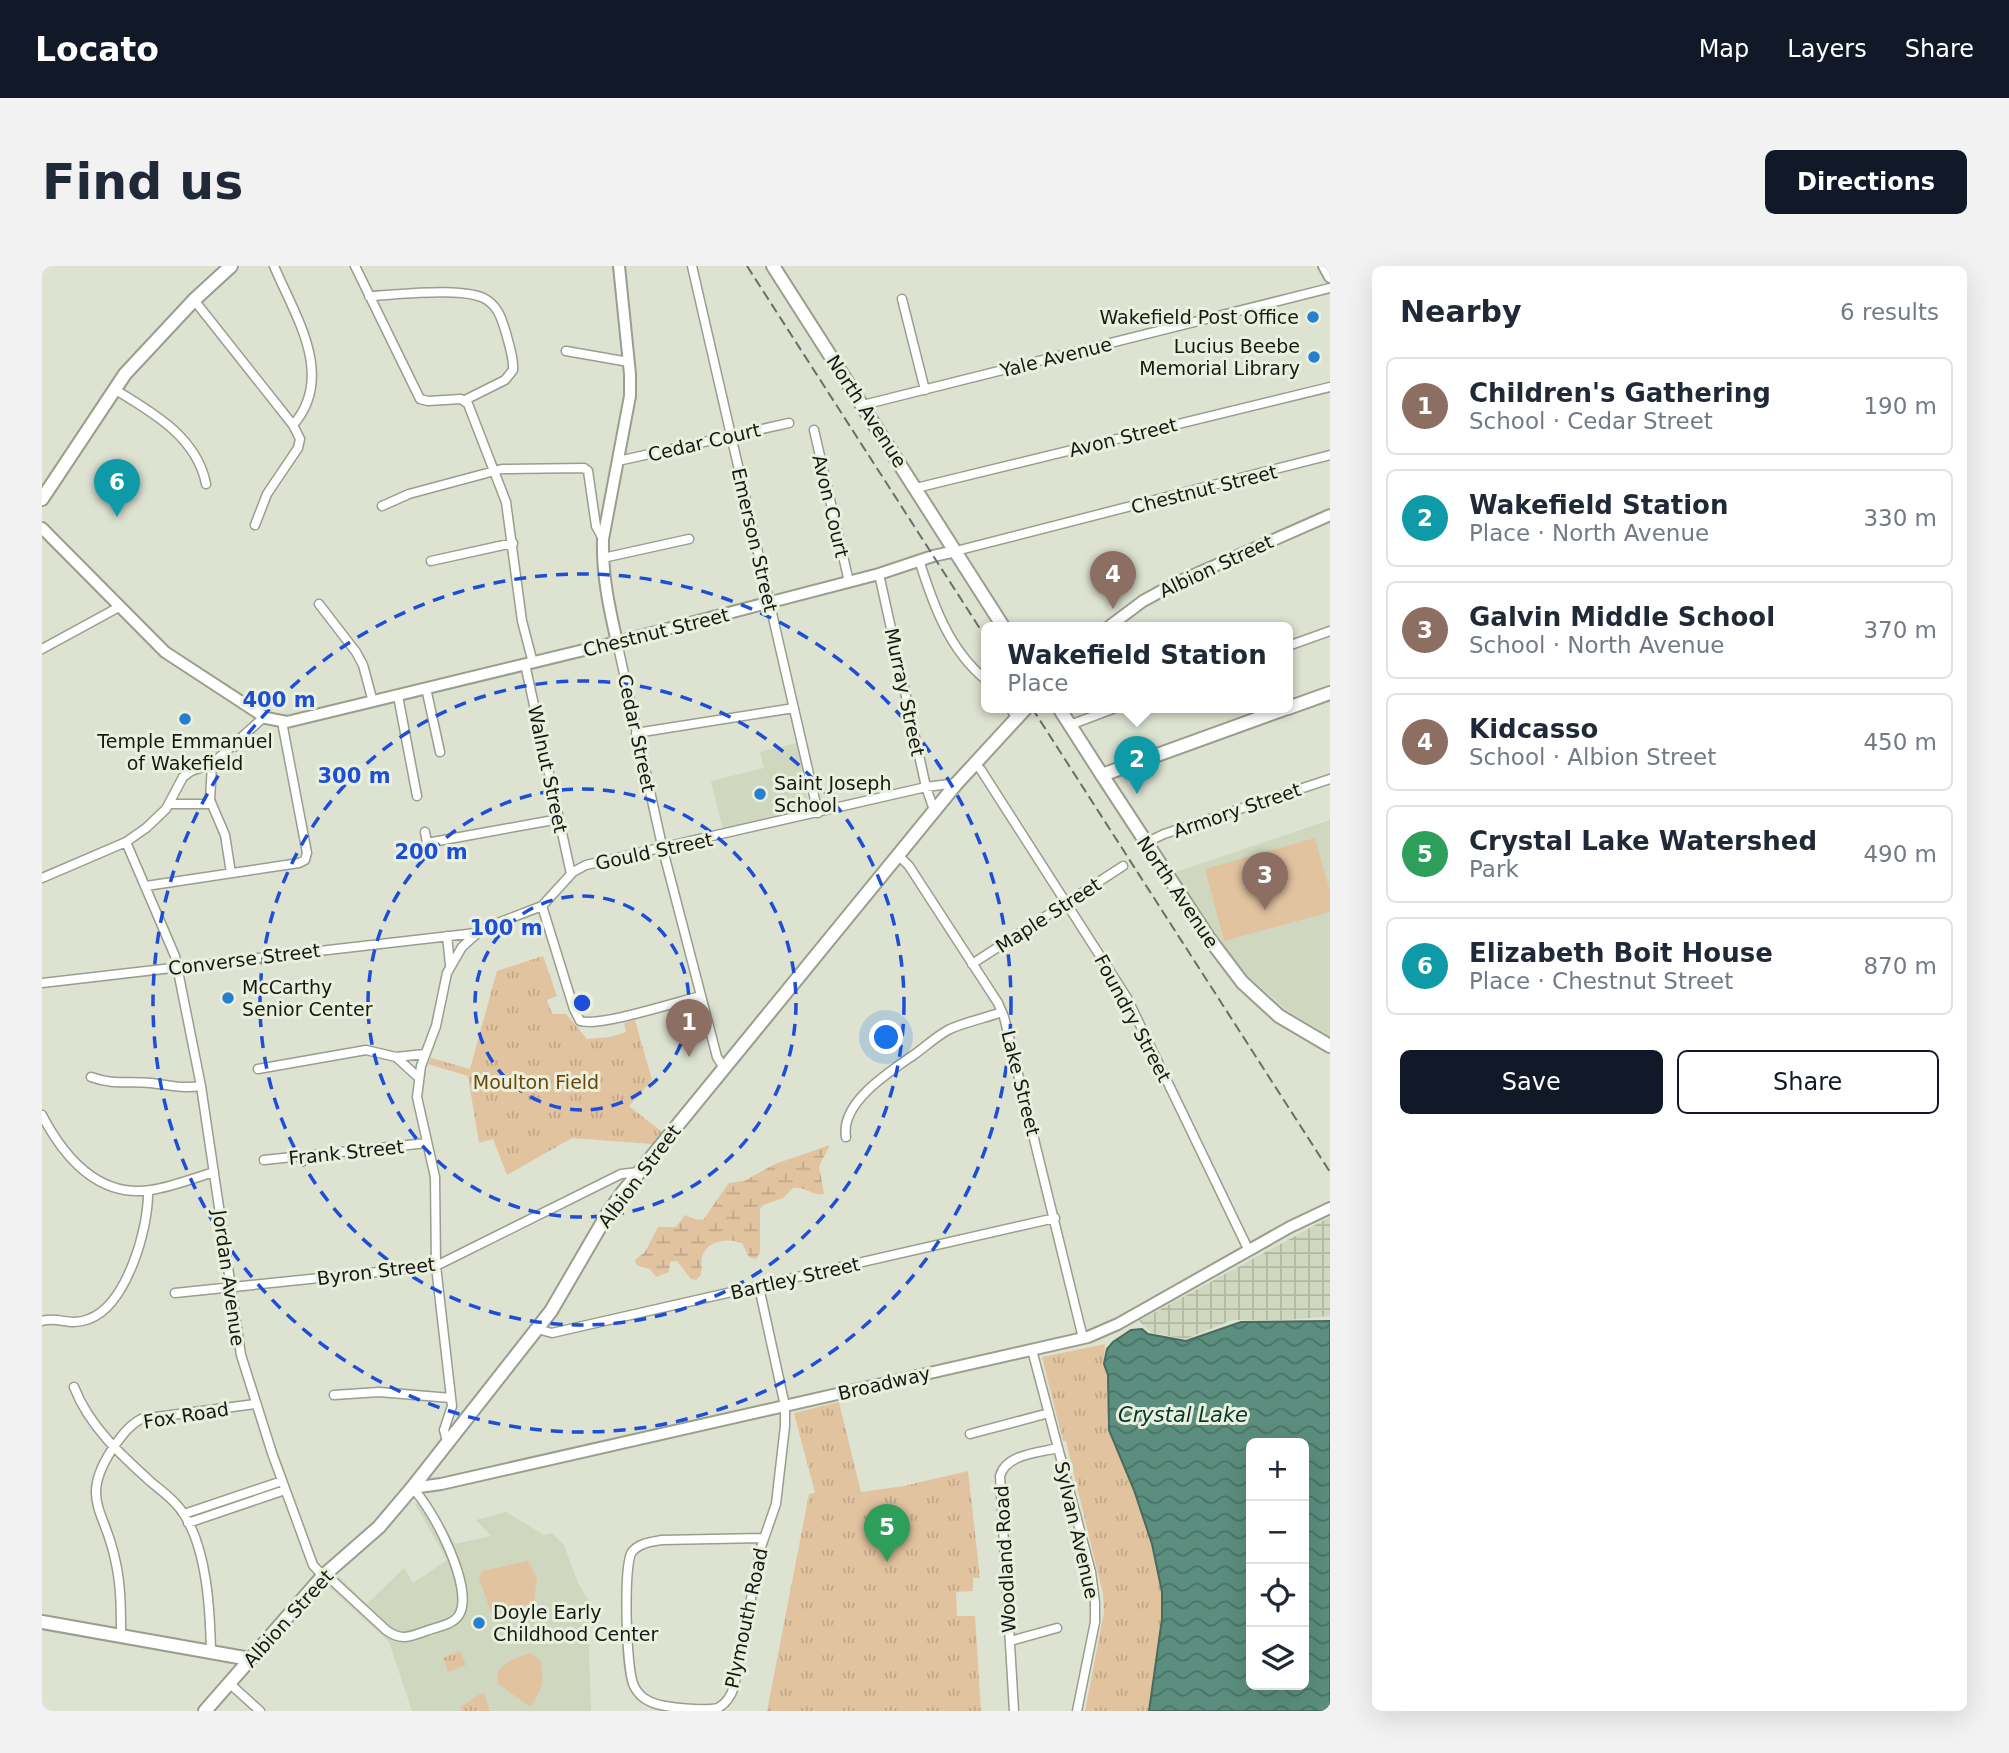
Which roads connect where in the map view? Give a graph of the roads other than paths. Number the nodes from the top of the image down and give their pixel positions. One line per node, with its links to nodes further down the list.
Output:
1 (231, 266): 12 (main road)
2 (274, 266): 21 (street)
3 (355, 266): 10 (street)
4 (619, 266): 14 (street, Cedar Street)
5 (692, 266): 23 (street, Emerson Street)
6 (773, 266): 19 (main road, North Avenue)
7 (1325, 266): 8 (street)
8 (1330, 277)
9 (1330, 288): 17 (street, Yale Avenue)
10 (369, 296): 18 (street); 18 (street)
11 (902, 299): 17 (street)
12 (194, 300): 16 (main road); 21 (street)
13 (566, 351): 14 (street)
14 (629, 362): 25 (street, Cedar Street)
15 (1330, 387): 28 (street, Avon Street)
16 (114, 389): 27 (street); 29 (main road)
17 (925, 390): 19 (street, Yale Avenue)
18 (465, 400): 26 (street, Walnut Street)
19 (863, 405): 28 (main road, North Avenue)
20 (789, 423): 23 (street, Cedar Court)
21 (293, 425): 32 (street)
22 (814, 430): 42 (street, Avon Court)
23 (731, 436): 25 (street, Cedar Court); 43 (street, Emerson Street)
24 (1330, 455): 37 (street, Chestnut Street)
25 (618, 461): 34 (street, Cedar Street)
26 (494, 471): 30 (street); 34 (street); 36 (street, Walnut Street)
27 (206, 484)
28 (916, 488): 37 (main road, North Avenue)
29 (42, 499)
30 (382, 506)
31 (1330, 515): 47 (street, Albion Street)
32 (255, 525)
33 (42, 528): 45 (street, Chestnut Street)
34 (603, 539): 38 (street, Cedar Street)
35 (689, 539): 38 (street)
36 (513, 543): 40 (street); 52 (street, Walnut Street)
37 (956, 551): 39 (street, Chestnut Street); 46 (main road, North Avenue)
38 (603, 558): 49 (street, Cedar Street)
39 (919, 560): 41 (street, Chestnut Street); 53 (street)
40 (431, 561)
41 (879, 574): 42 (street, Chestnut Street); 74 (street, Murray Street)
42 (849, 582): 43 (street, Chestnut Street)
43 (769, 602): 49 (street, Chestnut Street); 59 (street, Emerson Street)
44 (318, 604): 57 (street)
45 (120, 607): 51 (street); 64 (street, Chestnut Street)
46 (1000, 622)
47 (1115, 622)
48 (1330, 631): 50 (street)
49 (617, 642): 52 (street, Chestnut Street); 67 (street, Cedar Street)
50 (1293, 644)
51 (42, 649)
52 (529, 663): 54 (street, Chestnut Street); 80 (street, Walnut Street)
53 (981, 675)
54 (426, 688): 56 (street, Chestnut Street); 68 (street)
55 (1330, 693): 58 (main road)
56 (398, 696): 57 (street, Chestnut Street); 75 (street)
57 (373, 702): 65 (street, Chestnut Street)
58 (1293, 706)
59 (794, 708): 67 (street); 79 (street, Emerson Street)
60 (1016, 713): 69 (main road, Albion Street)
61 (1062, 713): 66 (main road, North Avenue)
62 (1102, 713): 66 (street)
63 (1273, 713): 71 (main road)
64 (264, 717): 65 (street, Chestnut Street); 70 (street)
65 (282, 722): 89 (street)
66 (1070, 725): 71 (main road, North Avenue)
67 (636, 733): 85 (street, Cedar Street)
68 (440, 752)
69 (974, 763): 73 (main road, Albion Street); 93 (street, Foundry Street)
70 (212, 764): 76 (street); 77 (street)
71 (1102, 775): 84 (main road, North Avenue)
72 (1330, 779): 84 (street, Armory Street)
73 (957, 783): 74 (street, Gould Street); 78 (main road, Albion Street)
74 (926, 787): 78 (street, Murray Street); 79 (street, Gould Street)
75 (417, 796)
76 (169, 804): 77 (street); 82 (street)
77 (211, 804): 89 (street)
78 (934, 810): 87 (main road, Albion Street)
79 (818, 813): 85 (street, Gould Street)
80 (559, 819): 83 (street); 90 (street, Walnut Street)
81 (425, 832): 83 (street)
82 (126, 842): 91 (street); 92 (street, Jordan Avenue)
83 (428, 843): 86 (street)
84 (1145, 843): 103 (main road, North Avenue)
85 (663, 850): 90 (street, Gould Street); 101 (street, Cedar Street)
86 (429, 854)
87 (898, 855): 97 (street, Lake Street); 106 (main road, Albion Street)
88 (1123, 866): 93 (street, Maple Street)
89 (231, 873): 92 (street)
90 (571, 874): 94 (street, Gould Street)
91 (42, 878)
92 (146, 886): 99 (street, Jordan Avenue)
93 (1067, 904): 97 (street, Maple Street); 120 (street, Foundry Street)
94 (542, 906): 95 (street, Gould Street); 101 (street)
95 (476, 933): 96 (street, Converse Street); 98 (street, Gould Street)
96 (447, 936): 98 (street); 99 (street, Converse Street)
97 (972, 964): 102 (street, Lake Street)
98 (450, 965): 104 (street, Gould Street)
99 (177, 967): 100 (street, Converse Street); 110 (street, Jordan Avenue)
100 (42, 983)
101 (701, 996): 106 (street, Cedar Street)
102 (1002, 1012): 112 (street); 119 (street, Lake Street)
103 (1330, 1046)
104 (425, 1054): 105 (street); 109 (street, Gould Street)
105 (396, 1056): 107 (street); 109 (street)
106 (724, 1068): 116 (main road, Albion Street)
107 (258, 1069)
108 (90, 1077): 110 (street)
109 (418, 1077): 113 (street, Gould Street)
110 (201, 1086): 115 (street, Jordan Avenue)
111 (42, 1115): 117 (street)
112 (846, 1137)
113 (427, 1143): 114 (street, Frank Street); 121 (street, Gould Street)
114 (264, 1160)
115 (214, 1172): 117 (street); 123 (street, Jordan Avenue)
116 (639, 1172): 121 (street, Byron Street); 126 (main road, Albion Street)
117 (148, 1191): 125 (street)
118 (1330, 1208): 120 (street, Broadway)
119 (1055, 1219): 122 (street, Bartley Street); 127 (street, Lake Street)
120 (1249, 1251): 127 (street, Broadway)
121 (436, 1266): 123 (street, Byron Street); 131 (street, Gould Street)
122 (759, 1287): 126 (street, Bartley Street); 133 (street, Plymouth Road)
123 (231, 1288): 124 (street, Byron Street); 132 (street, Jordan Avenue)
124 (175, 1293)
125 (42, 1321)
126 (537, 1329): 135 (main road, Albion Street)
127 (1083, 1338): 128 (street, Broadway)
128 (1032, 1350): 133 (street, Broadway); 134 (street, Sylvan Avenue)
129 (74, 1387): 138 (street)
130 (334, 1395): 131 (street)
131 (451, 1402): 135 (street); 137 (street, Gould Street)
132 (256, 1404): 138 (street, Fox Road); 140 (street, Jordan Avenue)
133 (785, 1406): 141 (street, Broadway); 144 (street, Plymouth Road)
134 (1049, 1413): 136 (street); 139 (street, Sylvan Avenue)
135 (468, 1415): 137 (main road, Albion Street)
136 (970, 1434)
137 (447, 1441): 141 (main road, Albion Street)
138 (114, 1447): 142 (street); 148 (street, Fox Road)
139 (1058, 1448): 149 (street, Woodland Road); 156 (street, Sylvan Avenue)
140 (284, 1485): 142 (street); 143 (street); 145 (street, Jordan Avenue)
141 (412, 1488): 145 (main road, Albion Street); 145 (street)
142 (184, 1514): 143 (street)
143 (188, 1523): 150 (street)
144 (763, 1538): 144 (street, Plymouth Road)
145 (323, 1576): 151 (main road, Albion Street)
146 (43, 1623): 148 (main road)
147 (1057, 1628): 149 (street)
148 (121, 1635): 150 (main road)
149 (1010, 1640): 155 (street, Woodland Road)
150 (211, 1651): 151 (main road)
151 (250, 1659): 152 (main road, Albion Street)
152 (229, 1683): 153 (main road, Albion Street); 154 (street)
153 (205, 1711)
154 (260, 1711)
155 (1014, 1711)
156 (1077, 1711)

